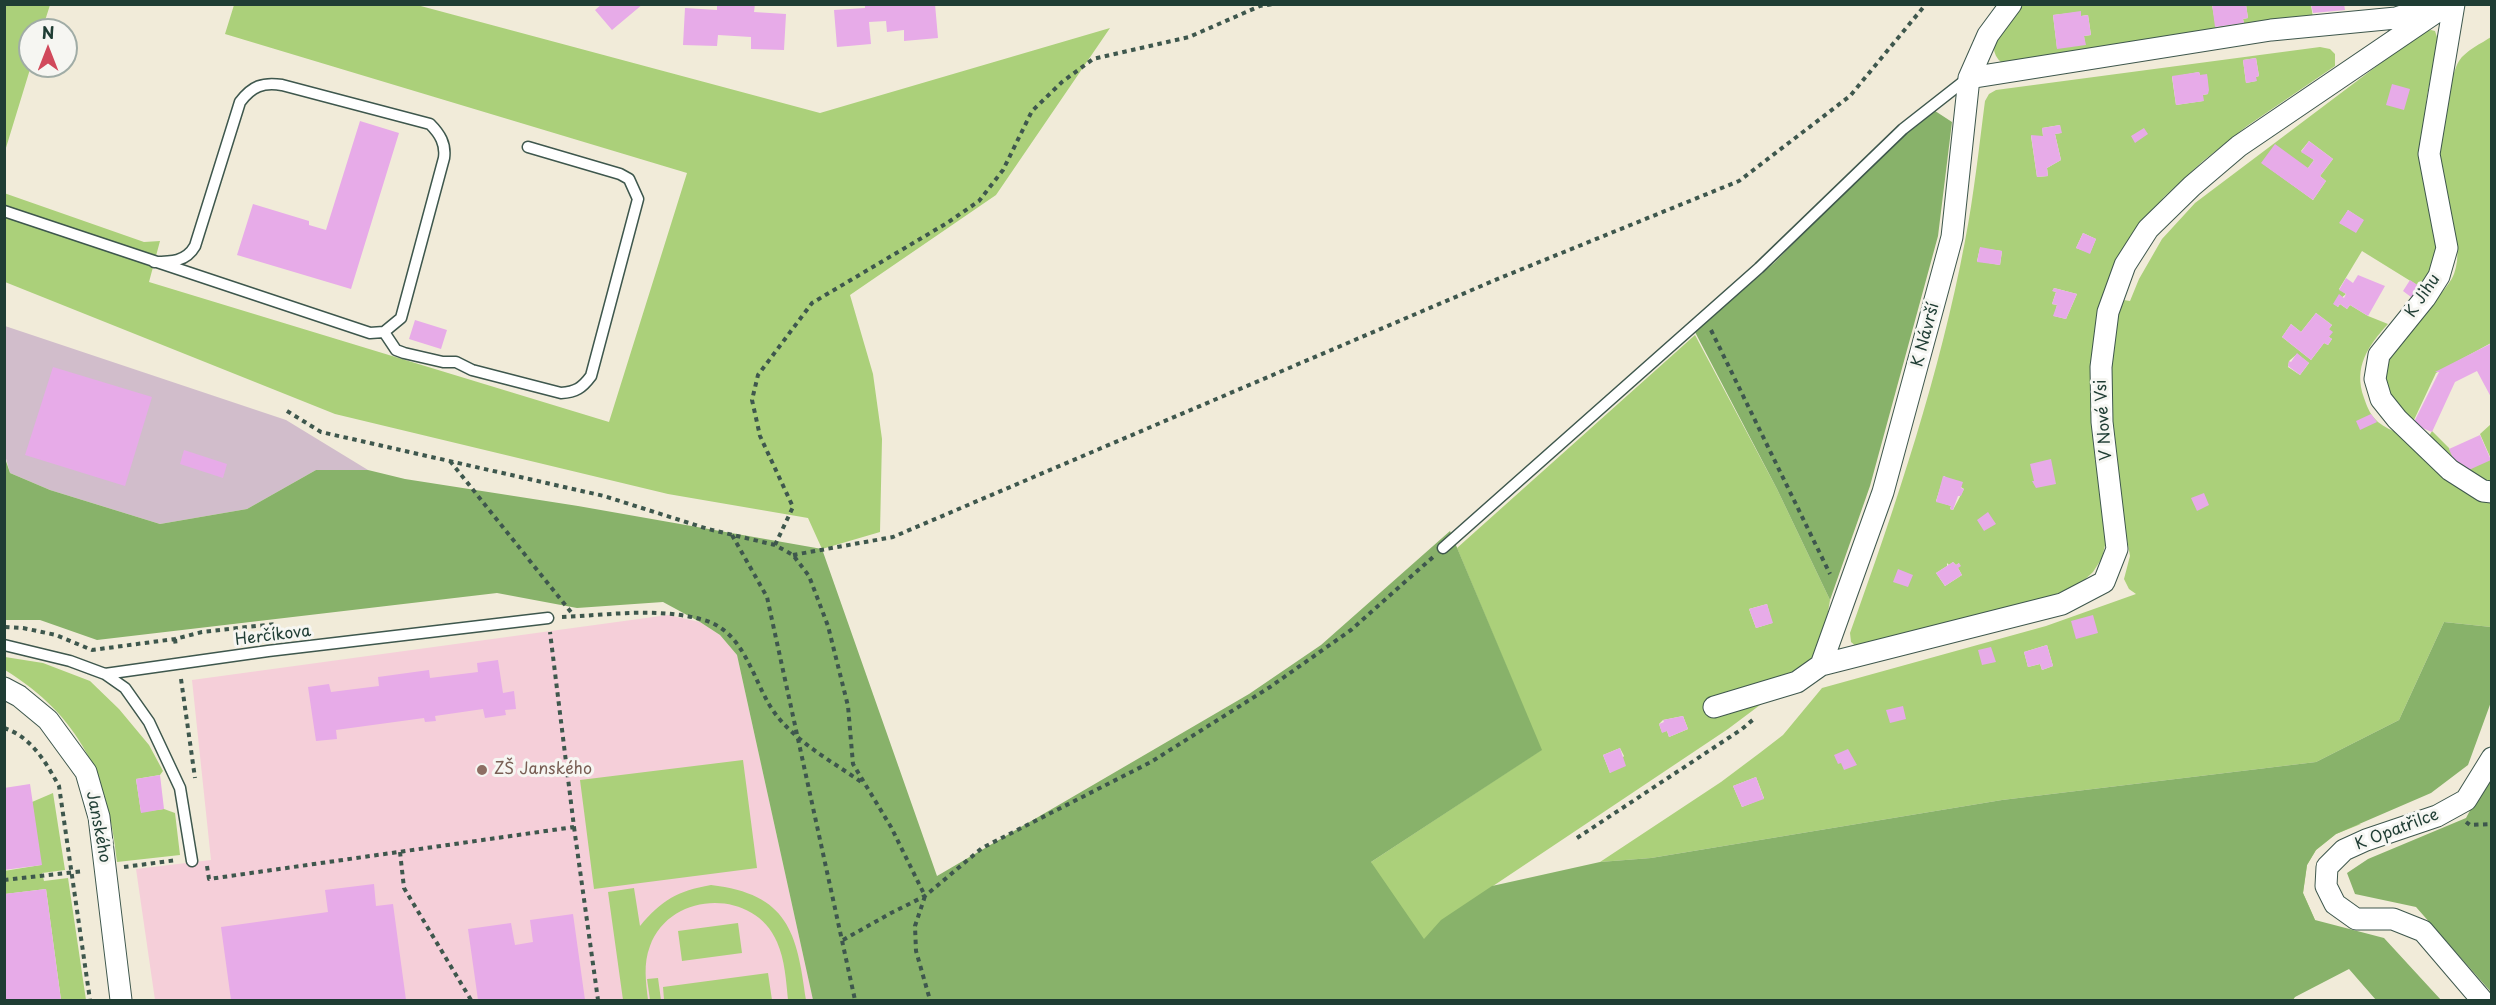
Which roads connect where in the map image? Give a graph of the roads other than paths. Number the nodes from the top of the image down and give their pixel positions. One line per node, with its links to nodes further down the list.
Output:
1 (2012, 4): 5 (street, K Návrší)
2 (2439, 4): 5 (street)
3 (2448, 4): 14 (street, V Nové Vsi)
4 (2454, 4): 10 (street, K Jihu)
5 (1968, 78): 11 (lane); 14 (street, K Návrší)
6 (528, 147): 9 (lane)
7 (4, 211): 8 (lane)
8 (154, 262): 9 (lane); 9 (lane)
9 (384, 332)
10 (2492, 492)
11 (1443, 548)
12 (548, 618): 15 (lane, Herčíkova)
13 (4, 645): 15 (lane, Herčíkova)
14 (1821, 666): 17 (street, V Nové Vsi)
15 (105, 674): 19 (lane)
16 (4, 688): 20 (street, Janského)
17 (1714, 707)
18 (2492, 758): 21 (street, K Opatřilce)
19 (192, 861)
20 (122, 1000)
21 (2482, 1000)

